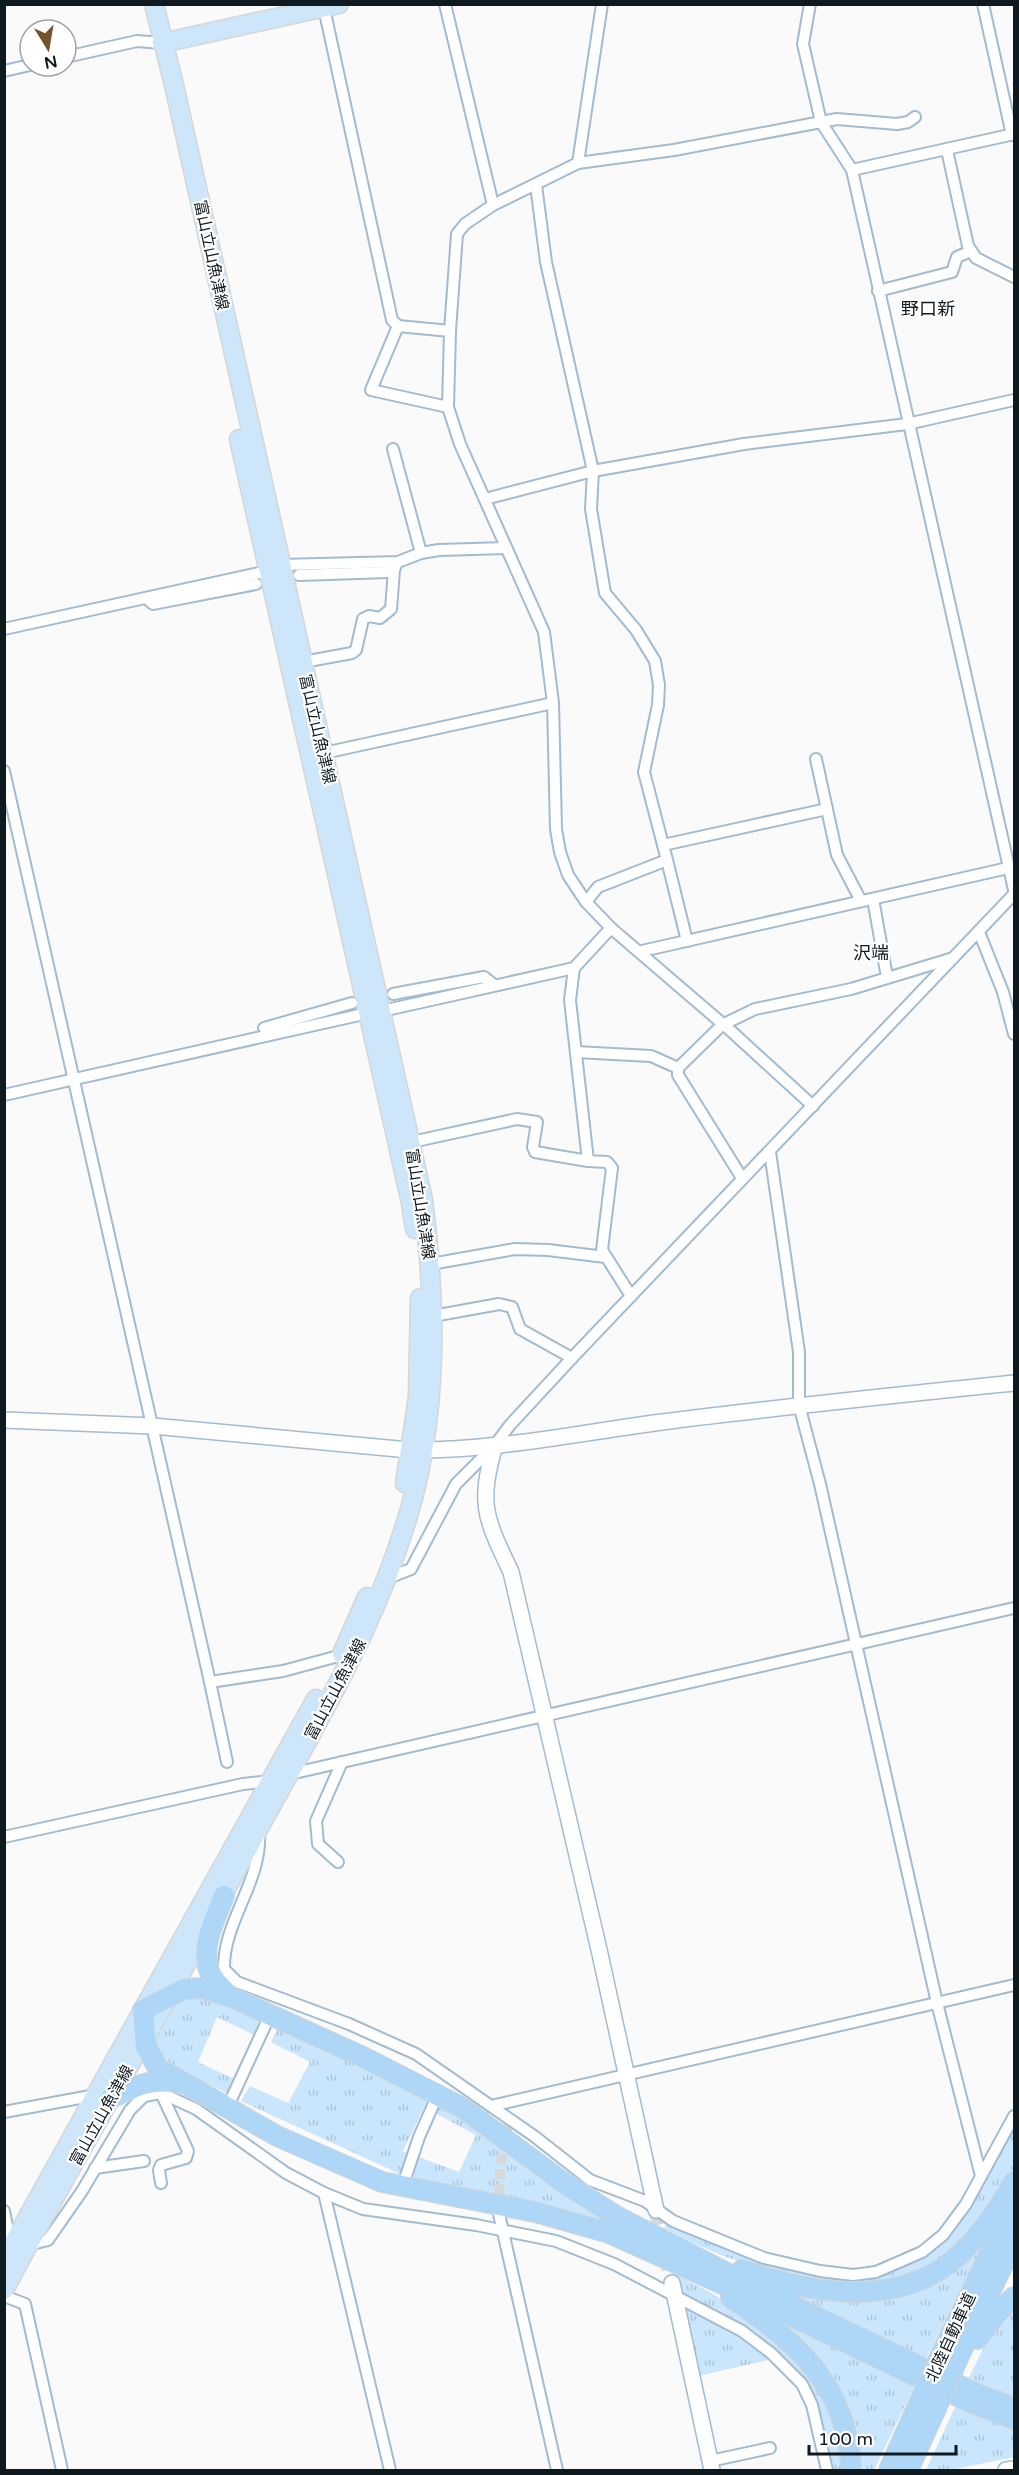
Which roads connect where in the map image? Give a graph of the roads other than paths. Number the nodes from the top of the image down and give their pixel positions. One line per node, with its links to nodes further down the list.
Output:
1 (154, 4): 7 (main road, 富山立山魚津線)
2 (446, 4): 16 (street)
3 (602, 4): 13 (street)
4 (810, 4): 10 (street)
5 (983, 4): 11 (street)
6 (332, 6): 7 (main road); 20 (street)
7 (162, 43): 8 (street); 31 (main road, 富山立山魚津線)
8 (78, 54)
9 (915, 117): 10 (street)
10 (821, 122): 13 (street); 14 (street)
11 (1013, 135): 12 (street)
12 (947, 150): 14 (street); 17 (street)
13 (578, 163): 15 (street)
14 (852, 170): 19 (street)
15 (536, 185): 16 (street); 26 (street)
16 (493, 206): 21 (street)
17 (971, 251): 18 (street); 19 (street)
18 (1014, 277)
19 (878, 291): 24 (street)
20 (399, 326): 21 (street); 23 (street)
21 (450, 331): 23 (street)
22 (1014, 400): 24 (street)
23 (448, 407): 27 (street)
24 (907, 424): 26 (street); 43 (street)
25 (393, 449): 29 (street)
26 (593, 471): 27 (street); 41 (street)
27 (485, 499): 28 (street)
28 (506, 548): 29 (street); 36 (street)
29 (421, 553): 30 (street)
30 (396, 566): 31 (street); 32 (street); 35 (street)
31 (268, 573): 33 (street); 33 (street); 35 (main road, 富山立山魚津線); 59 (main road, 富山立山魚津線)
32 (299, 575)
33 (146, 598): 34 (street)
34 (4, 629)
35 (303, 662): 37 (main road, 富山立山魚津線)
36 (553, 703): 37 (street); 48 (street)
37 (324, 753): 59 (main road, 富山立山魚津線)
38 (816, 759): 40 (street)
39 (4, 771): 65 (street)
40 (827, 809): 41 (street); 47 (street)
41 (663, 845): 42 (street)
42 (667, 860): 48 (street); 51 (street)
43 (1008, 868): 44 (street); 46 (street)
44 (1014, 890)
45 (1014, 894): 50 (street)
46 (873, 899): 47 (street); 55 (street)
47 (861, 901): 51 (street)
48 (586, 902): 49 (street)
49 (611, 928): 52 (street); 54 (street)
50 (979, 932): 53 (street); 61 (street)
51 (687, 941): 52 (street)
52 (642, 951): 60 (street)
53 (950, 959): 55 (street); 67 (street)
54 (574, 968): 56 (street); 63 (street)
55 (887, 977): 60 (street)
56 (494, 985): 57 (street); 59 (street)
57 (393, 994)
58 (352, 1003): 62 (street)
59 (375, 1012): 62 (street); 68 (main road, 富山立山魚津線)
60 (722, 1024): 64 (street); 67 (street)
61 (1014, 1034)
62 (255, 1036): 65 (street)
63 (576, 1052): 64 (street); 70 (street)
64 (678, 1068): 71 (street)
65 (74, 1079): 66 (street); 80 (street)
66 (4, 1095)
67 (813, 1106): 69 (street)
68 (404, 1143): 70 (street); 73 (main road, 富山立山魚津線); 82 (main road, 富山立山魚津線)
69 (770, 1152): 71 (street); 78 (street)
70 (588, 1161): 72 (street)
71 (742, 1178): 74 (street)
72 (605, 1257): 73 (street); 74 (street)
73 (431, 1264): 75 (main road, 富山立山魚津線)
74 (631, 1296): 76 (street)
75 (433, 1316): 76 (street); 82 (main road, 富山立山魚津線)
76 (572, 1358): 81 (street)
77 (1014, 1383): 78 (street)
78 (799, 1406): 81 (street); 85 (street)
79 (4, 1420): 80 (street)
80 (153, 1426): 82 (street); 87 (street)
81 (495, 1445): 82 (street); 83 (street); 88 (street)
82 (416, 1450): 83 (main road, 富山立山魚津線); 86 (main road, 富山立山魚津線)
83 (388, 1578): 86 (main road, 富山立山魚津線)
84 (1014, 1608): 85 (street)
85 (856, 1644): 88 (street); 100 (street)
86 (348, 1654): 87 (street); 91 (main road, 富山立山魚津線); 92 (main road, 富山立山魚津線)
87 (210, 1682): 89 (street)
88 (543, 1714): 90 (street); 104 (street)
89 (227, 1762)
90 (342, 1762): 91 (street); 95 (street)
91 (290, 1774): 93 (main road, 富山立山魚津線)
92 (271, 1781): 94 (street); 101 (main road, 富山立山魚津線)
93 (258, 1829): 96 (main road, 富山立山魚津線); 110 (street)
94 (4, 1837)
95 (338, 1862)
96 (224, 1896): 98 (main road, 富山立山魚津線); 99 (highway)
97 (1014, 1985): 100 (street)
98 (168, 1997): 99 (highway); 101 (highway); 103 (main road, 富山立山魚津線)
99 (231, 1997): 102 (highway)
100 (937, 2003): 104 (street); 115 (street)
101 (143, 2010): 103 (highway); 108 (main road, 富山立山魚津線)
102 (270, 2015): 107 (highway); 109 (street)
103 (145, 2037): 105 (highway); 108 (main road, 富山立山魚津線)
104 (626, 2075): 110 (street); 121 (street)
105 (183, 2084): 108 (highway); 109 (highway)
106 (161, 2093): 114 (street); 117 (street); 119 (street)
107 (438, 2094): 118 (street); 126 (highway)
108 (104, 2096): 111 (street); 127 (main road, 富山立山魚津線)
109 (228, 2106): 118 (highway)
110 (490, 2106): 121 (street)
111 (4, 2112)
112 (1014, 2116): 115 (street)
113 (144, 2161): 114 (street)
114 (95, 2168): 127 (street)
115 (981, 2176): 121 (street)
116 (1014, 2182): 126 (highway)
117 (161, 2183)
118 (402, 2188): 128 (highway)
119 (324, 2193): 124 (street); 141 (street)
120 (1014, 2204): 133 (highway, 北陸自動車道)
121 (656, 2210)
122 (4, 2211): 127 (street)
123 (499, 2214): 124 (street)
124 (503, 2231): 129 (street); 142 (street)
125 (1014, 2242): 133 (highway, 北陸自動車道)
126 (674, 2246): 134 (highway)
127 (15, 2250): 130 (main road, 富山立山魚津線)
128 (656, 2255): 136 (highway); 144 (highway)
129 (673, 2289): 138 (street); 143 (street)
130 (4, 2290)
131 (4, 2296): 140 (street)
132 (1014, 2297): 133 (highway)
133 (956, 2355): 135 (highway, 北陸自動車道, bridge)
134 (1014, 2408)
135 (930, 2411): 145 (highway, 北陸自動車道); 146 (highway, 北陸自動車道); 147 (highway)
136 (1014, 2419)
137 (770, 2448): 138 (street)
138 (711, 2465)
139 (1014, 2469): 148 (street)
140 (62, 2470)
141 (390, 2470)
142 (556, 2470)
143 (827, 2470)
144 (851, 2470)
145 (889, 2470)
146 (908, 2470)
147 (913, 2470)
148 (1006, 2470)

